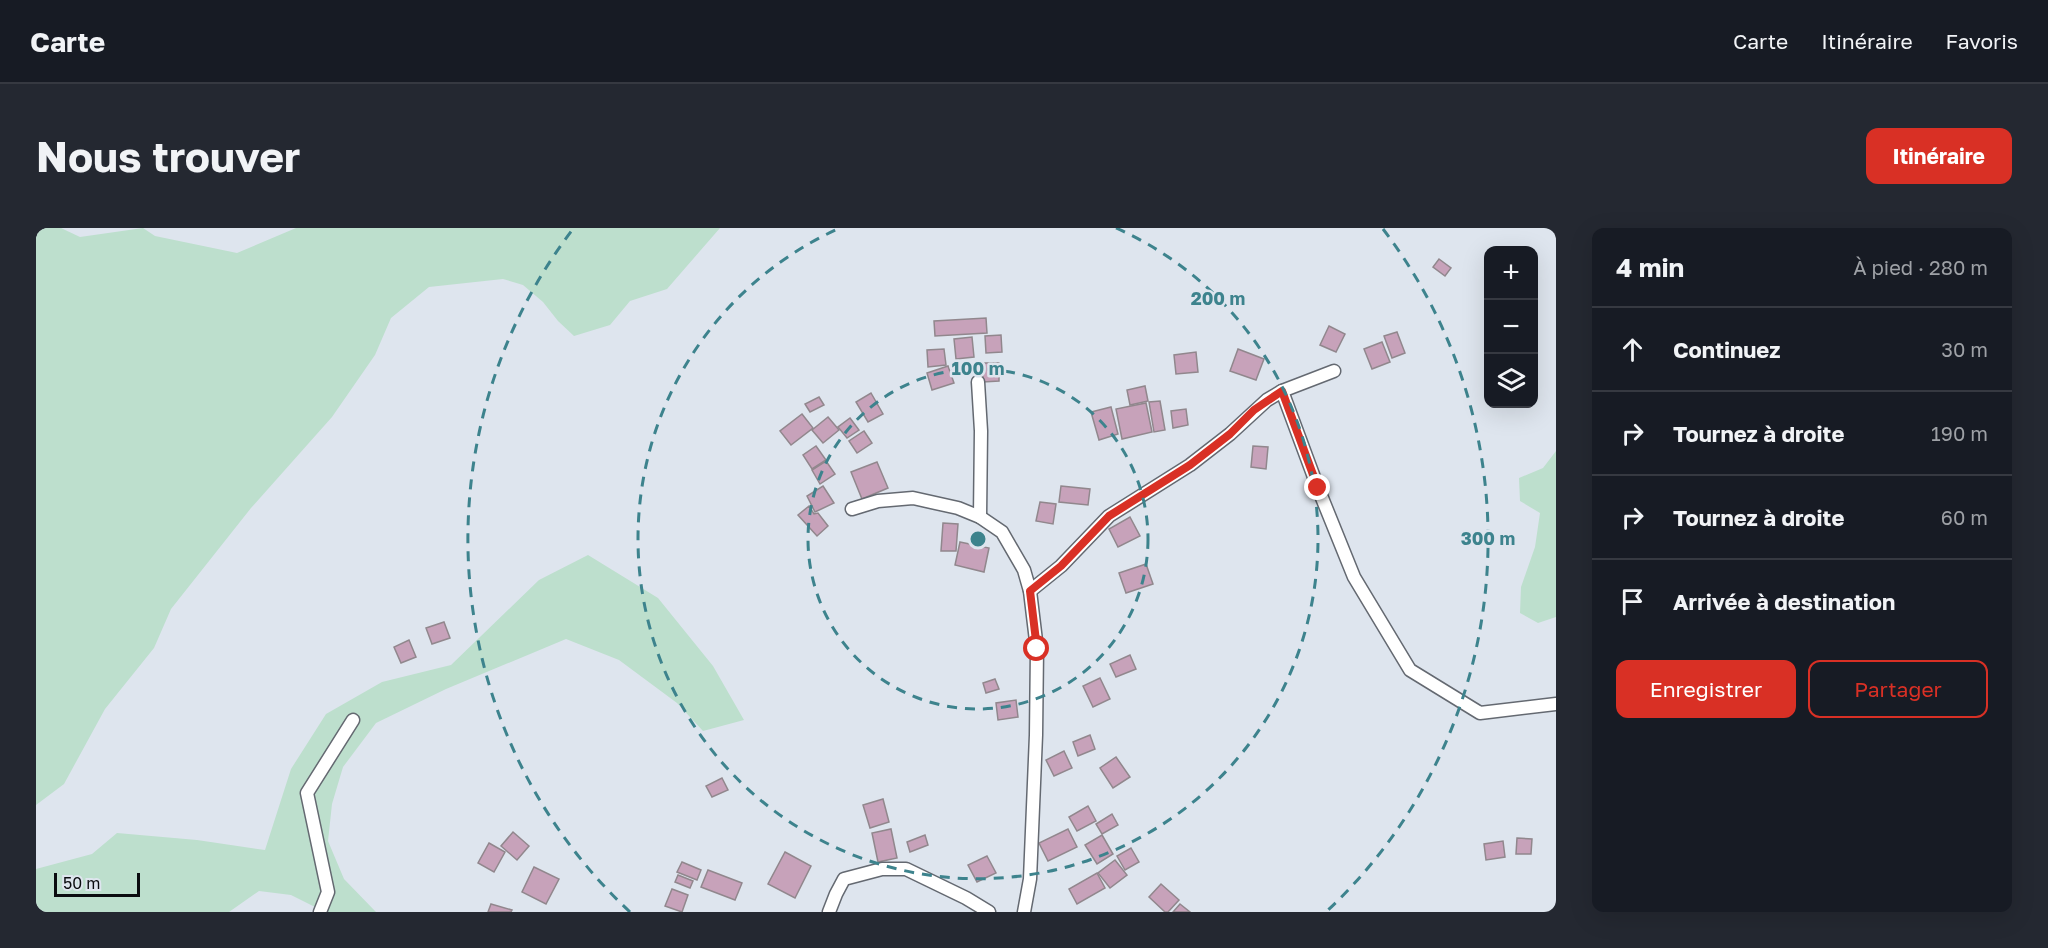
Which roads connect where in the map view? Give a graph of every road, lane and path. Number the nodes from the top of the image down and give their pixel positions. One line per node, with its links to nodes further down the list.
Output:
1 (1334, 371): 3 (street)
2 (978, 382): 5 (street)
3 (1282, 391): 6 (street); 7 (street)
4 (852, 509): 5 (street)
5 (980, 518): 6 (street)
6 (1030, 591): 12 (street)
7 (1556, 704)
8 (353, 720): 9 (street)
9 (320, 912)
10 (829, 912): 11 (street)
11 (990, 912)
12 (1024, 912)

